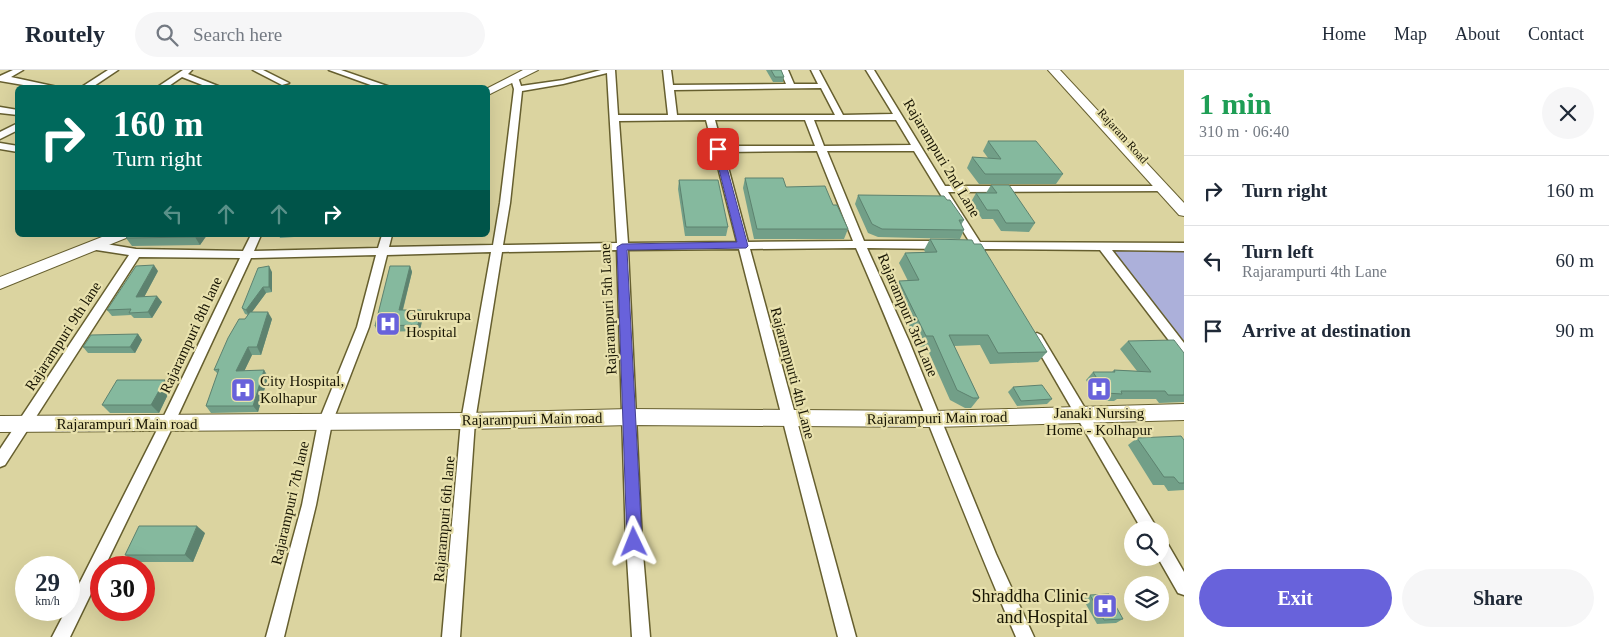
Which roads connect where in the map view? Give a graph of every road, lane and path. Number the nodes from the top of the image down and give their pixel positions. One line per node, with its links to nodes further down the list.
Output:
1 (19, 70): 14 (street)
2 (114, 70): 18 (street)
3 (258, 70): 15 (street)
4 (333, 70): 21 (street)
5 (532, 70): 16 (street)
6 (611, 70): 16 (street); 30 (street, Rajarampuri 5th Lane)
7 (667, 70): 24 (street)
8 (784, 70): 22 (street)
9 (815, 70): 23 (street)
10 (870, 70): 28 (street, Rajarampuri 2nd Lane)
11 (1054, 70): 41 (street)
12 (1061, 70): 43 (street, Rajaram Road)
13 (184, 72): 19 (street); 20 (street)
14 (1, 78): 17 (street)
15 (285, 82)
16 (516, 84): 25 (street); 55 (street, Rajarampuri 6th lane)
17 (41, 85)
18 (89, 85)
19 (164, 85)
20 (212, 85)
21 (376, 85)
22 (791, 86): 23 (street); 24 (street)
23 (824, 86): 33 (street)
24 (669, 88): 31 (street)
25 (490, 91)
26 (0, 110): 27 (street)
27 (15, 112)
28 (899, 116): 33 (street); 38 (street, Rajarampuri 2nd Lane)
29 (808, 117): 32 (street); 33 (street); 40 (street, Rajarampuri 3rd Lane)
30 (614, 118): 31 (street); 52 (street, Rajarampuri 5th Lane)
31 (673, 118): 32 (street)
32 (710, 118): 39 (street, Rajarampurti 4th Lane)
33 (840, 118)
34 (15, 128): 35 (street)
35 (0, 136)
36 (0, 146): 37 (street)
37 (15, 148)
38 (918, 148): 40 (street); 42 (street, Rajarampuri 2nd Lane)
39 (718, 149): 40 (street); 50 (street, Rajarampurti 4th Lane)
40 (821, 149): 48 (street, Rajarampuri 3rd Lane)
41 (1162, 188): 42 (street); 44 (street)
42 (941, 189): 51 (street, Rajarampuri 2nd Lane)
43 (1184, 202)
44 (1184, 212)
45 (116, 237): 49 (street)
46 (255, 237): 58 (street, Rajarampuri 8th lane)
47 (387, 237): 56 (street, Rajarampuri 7th lane)
48 (860, 244): 50 (street); 51 (street); 67 (street, Rajarampuri 3rd Lane)
49 (94, 246): 57 (street); 60 (street)
50 (743, 246): 52 (street); 66 (street, Rajarampurti 4th Lane)
51 (977, 246): 53 (street); 59 (street, Rajarampuri 2nd Lane)
52 (622, 247): 55 (street); 65 (street, Rajarampuri 5th Lane)
53 (1104, 247): 54 (street); 62 (street)
54 (1184, 247)
55 (498, 249): 56 (street); 68 (street, Rajarampuri 6th lane)
56 (383, 252): 58 (street); 69 (street, Rajarampuri 7th lane)
57 (136, 254): 58 (street); 71 (street, Rajarampuri 9th lane)
58 (246, 255): 72 (street, Rajarampuri 8th lane)
59 (988, 261)
60 (0, 283)
61 (1033, 332): 64 (street)
62 (1184, 352)
63 (1184, 412): 64 (street, Rajarampuri Main road)
64 (1082, 415): 67 (street, Rajarampuri Main road); 74 (street)
65 (630, 417): 66 (street, Rajarampuri Main road); 68 (street, Rajarampuri Main road); 80 (street, Rajarampuri 5th Lane)
66 (788, 418): 67 (street, Rajarampuri Main road); 81 (street, Rajarampurti 4th Lane)
67 (934, 420): 82 (street, Rajarampuri 3rd Lane)
68 (468, 421): 69 (street, Rajarampuri Main road); 79 (street, Rajarampuri 6th lane)
69 (325, 423): 72 (street, Rajarampuri Main road); 78 (street, Rajarampuri 7th lane)
70 (0, 424): 71 (street, Rajarampuri Main road)
71 (24, 424): 72 (street, Rajarampuri Main road); 73 (street, Rajarampuri 9th lane)
72 (167, 424): 77 (street, Rajarampuri 8th lane)
73 (0, 461)
74 (1145, 521)
75 (1169, 562): 76 (street)
76 (1184, 588)
77 (61, 637)
78 (274, 637)
79 (451, 637)
80 (641, 637)
81 (847, 637)
82 (1024, 637)

